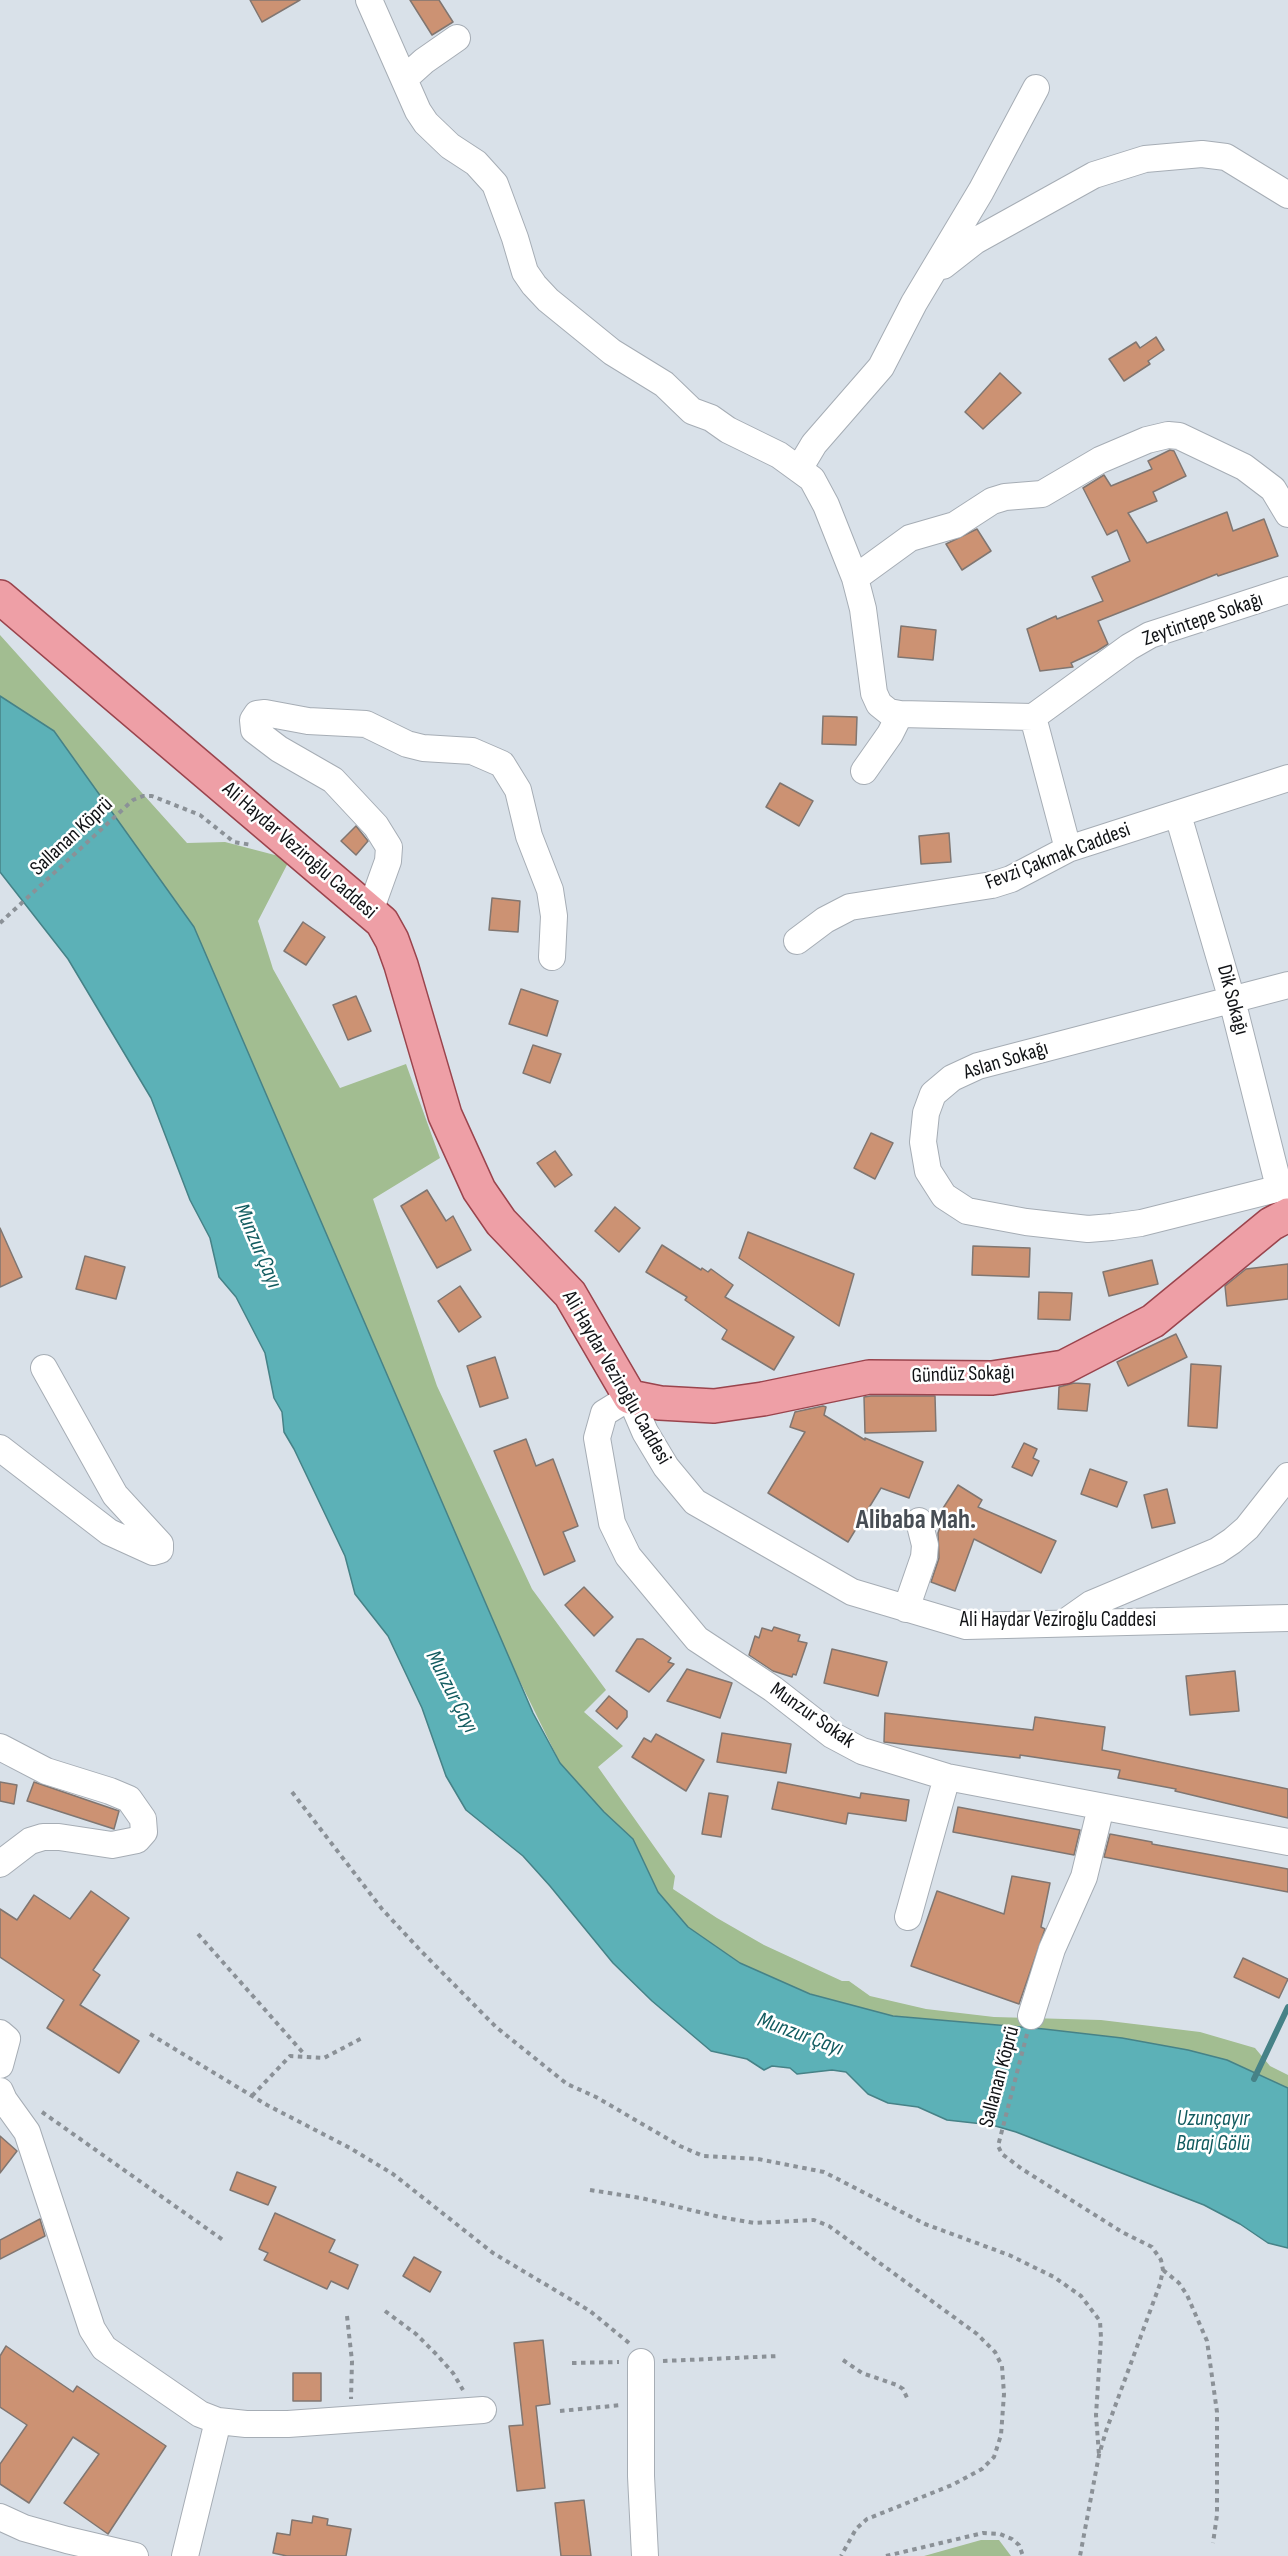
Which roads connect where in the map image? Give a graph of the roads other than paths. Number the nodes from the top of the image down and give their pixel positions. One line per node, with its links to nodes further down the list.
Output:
1 (369, 0): 3 (street)
2 (457, 38): 3 (street)
3 (404, 79): 7 (street)
4 (1036, 88): 6 (street)
5 (1288, 195): 6 (street)
6 (931, 275): 7 (street)
7 (799, 469): 9 (street)
8 (1288, 514): 9 (street)
9 (855, 578): 12 (street)
10 (1288, 590): 13 (street, Zeytintepe Sokağı)
11 (0, 597): 18 (main road, Ali Haydar Veziroğlu Caddesi)
12 (900, 714): 13 (street); 14 (street)
13 (1033, 717): 17 (street)
14 (864, 771)
15 (1288, 778): 16 (street, Fevzi Çakmak Caddesi)
16 (1178, 815): 17 (street, Fevzi Çakmak Caddesi); 22 (street, Dik Sokağı)
17 (1068, 849): 19 (street, Fevzi Çakmak Caddesi)
18 (370, 911): 20 (street); 25 (main road, Ali Haydar Veziroğlu Caddesi)
19 (797, 941)
20 (552, 957)
21 (1288, 985): 22 (street, Aslan Sokağı)
22 (1232, 1000): 23 (street, Dik Sokağı); 23 (street, Aslan Sokağı)
23 (1285, 1196): 25 (main road, Gündüz Sokağı)
24 (44, 1368): 26 (street)
25 (630, 1397): 29 (street, Ali Haydar Veziroğlu Caddesi); 33 (street, Munzur Sokak)
26 (0, 1448)
27 (1288, 1476): 31 (street)
28 (919, 1521): 29 (street)
29 (906, 1609): 31 (street, Ali Haydar Veziroğlu Caddesi)
30 (1288, 1618): 31 (street, Ali Haydar Veziroğlu Caddesi)
31 (1064, 1623)
32 (0, 1747): 36 (street)
33 (947, 1777): 34 (street, Munzur Sokak); 37 (street)
34 (1101, 1808): 35 (street, Munzur Sokak); 38 (street)
35 (1288, 1842)
36 (0, 1864)
37 (908, 1917)
38 (1031, 2016)
39 (0, 2033): 40 (street)
40 (0, 2065)
41 (0, 2091): 44 (street)
42 (641, 2362): 48 (street)
43 (477, 2410): 44 (street)
44 (218, 2421): 47 (street)
45 (0, 2517): 46 (street)
46 (135, 2556)
47 (186, 2556)
48 (645, 2556)

